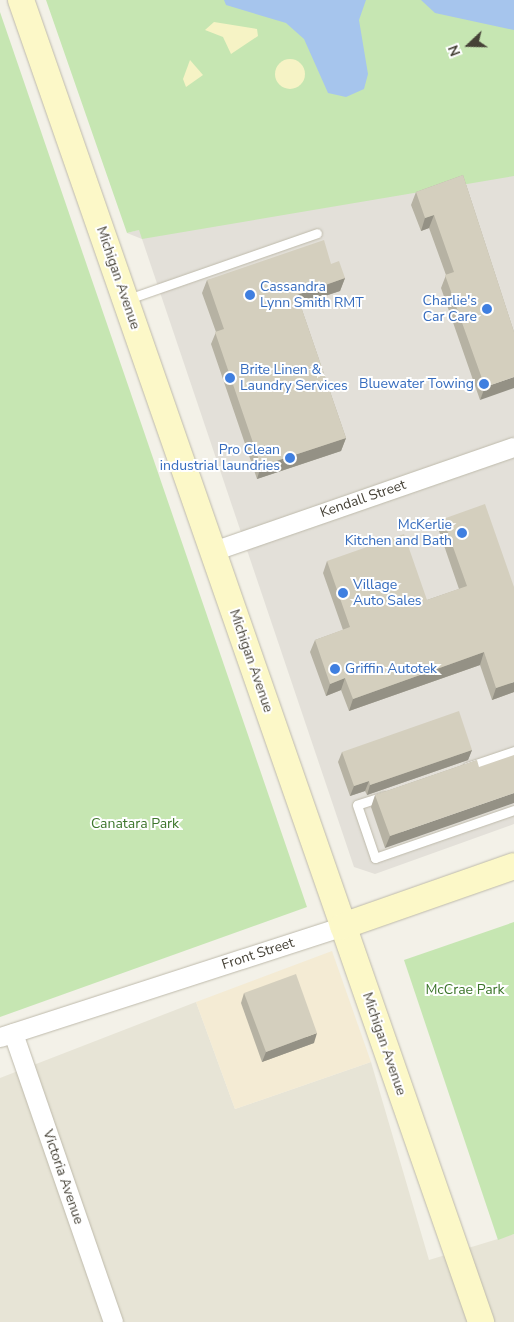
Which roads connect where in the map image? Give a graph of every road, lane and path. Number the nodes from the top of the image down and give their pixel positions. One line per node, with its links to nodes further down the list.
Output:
1 (21, 0): 3 (main road, Michigan Avenue)
2 (317, 233): 3 (lane)
3 (126, 300): 5 (main road, Michigan Avenue)
4 (514, 447): 5 (street, Kendall Street)
5 (213, 551): 11 (main road, Michigan Avenue)
6 (514, 751): 7 (lane)
7 (459, 770)
8 (394, 792): 9 (lane)
9 (514, 810)
10 (514, 866): 11 (main road, Front Street)
11 (343, 926): 12 (street, Front Street); 14 (main road, Michigan Avenue)
12 (6, 1035): 13 (street, Victoria Avenue)
13 (114, 1322)
14 (481, 1322)

